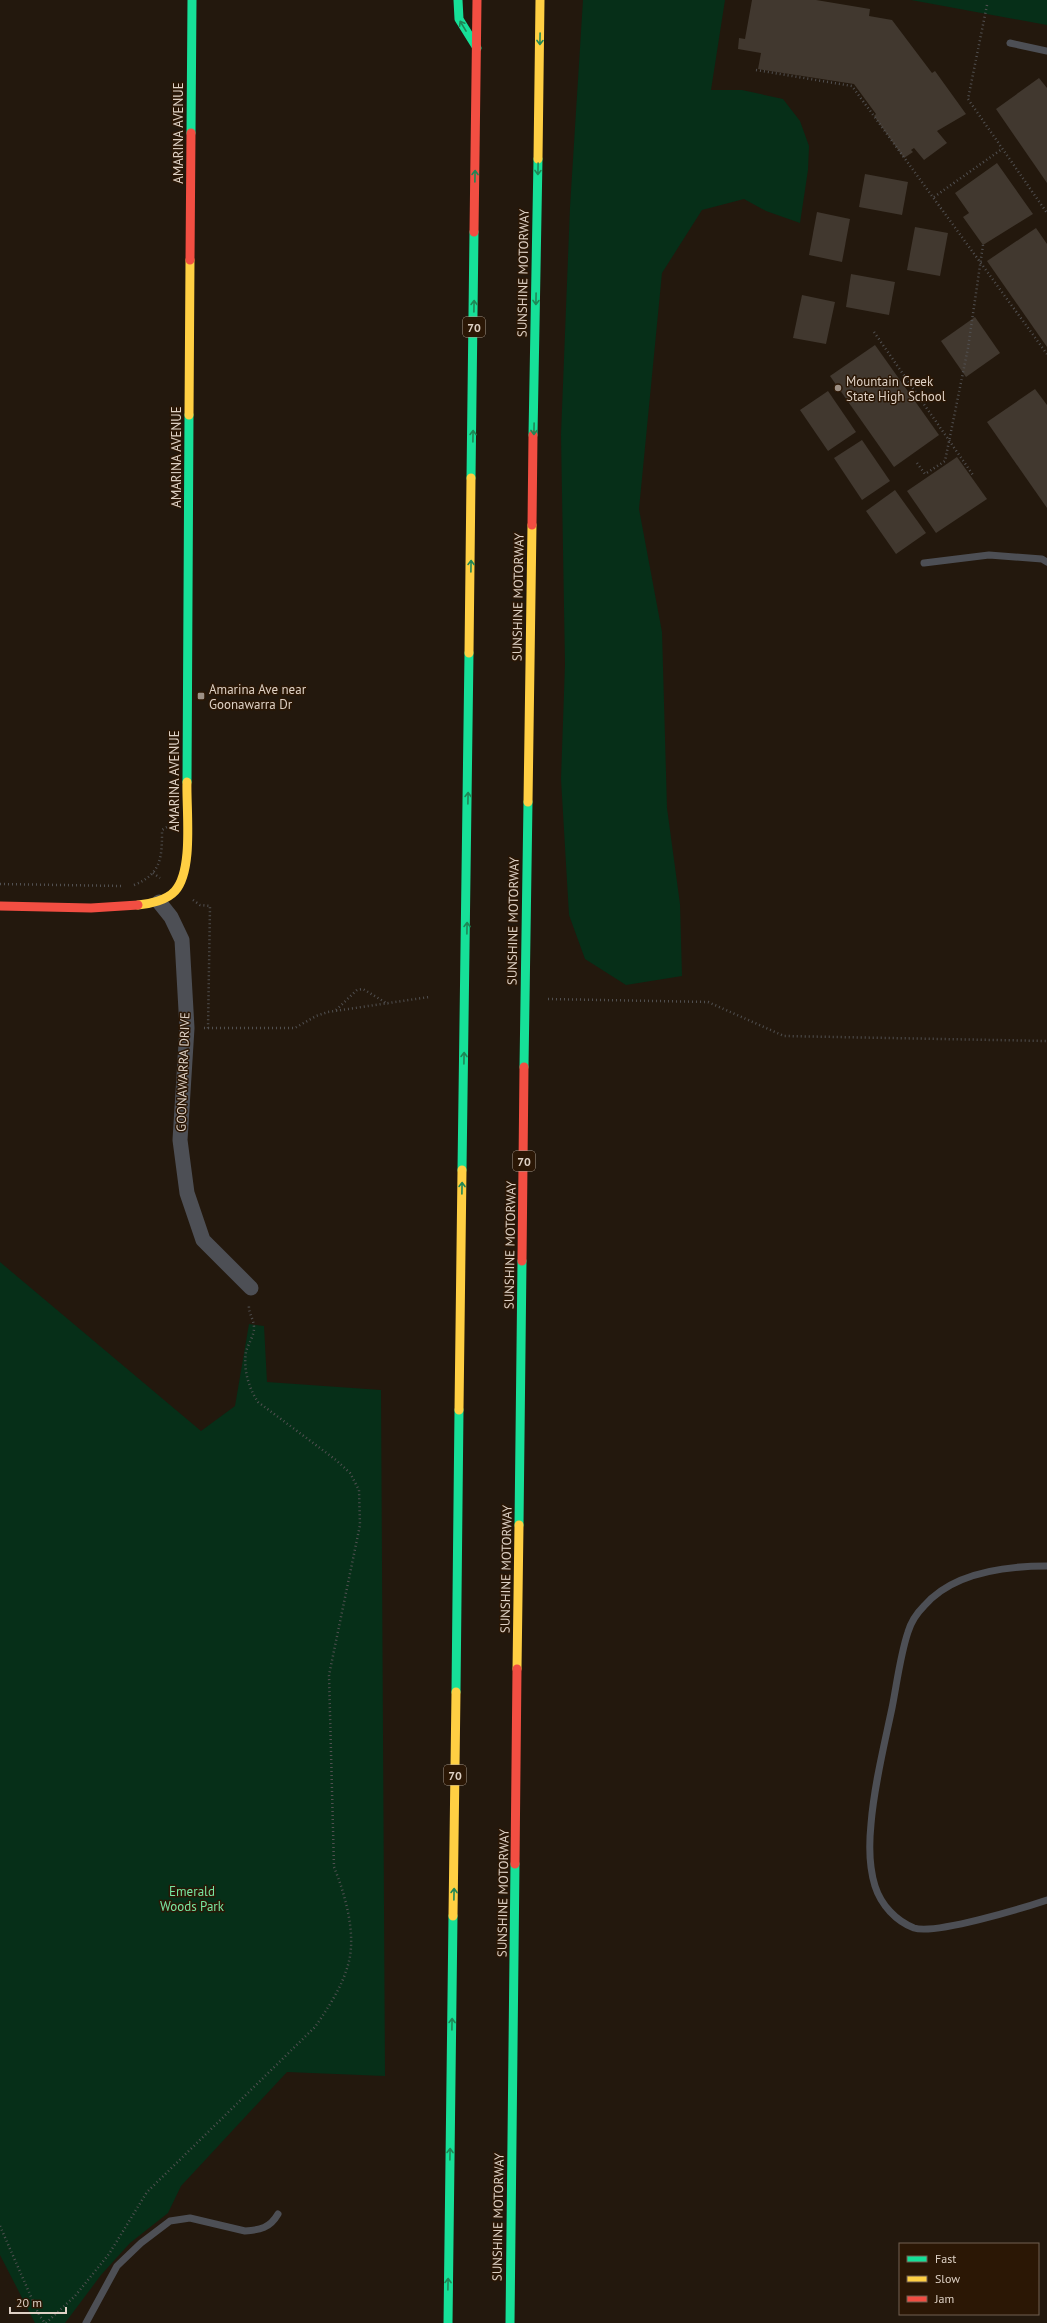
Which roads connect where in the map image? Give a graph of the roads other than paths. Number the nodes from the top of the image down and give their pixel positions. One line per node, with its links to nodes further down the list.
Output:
1 (192, 0): 10 (main road, AMARINA AVENUE)
2 (458, 0): 6 (main road, one-way to 2)
3 (478, 0): 6 (main road)
4 (540, 0): 18 (main road, SUNSHINE MOTORWAY / 70, one-way to 18)
5 (1010, 43): 7 (lane)
6 (477, 48): 17 (main road, 70, one-way to 6)
7 (1047, 51)
8 (1047, 562): 9 (lane)
9 (924, 563)
10 (158, 902): 11 (main road); 12 (street, GOONAWARRA DRIVE)
11 (0, 906)
12 (251, 1288)
13 (1047, 1566): 14 (lane)
14 (1047, 1900)
15 (278, 2214): 16 (lane)
16 (86, 2323)
17 (448, 2323)
18 (510, 2323)

